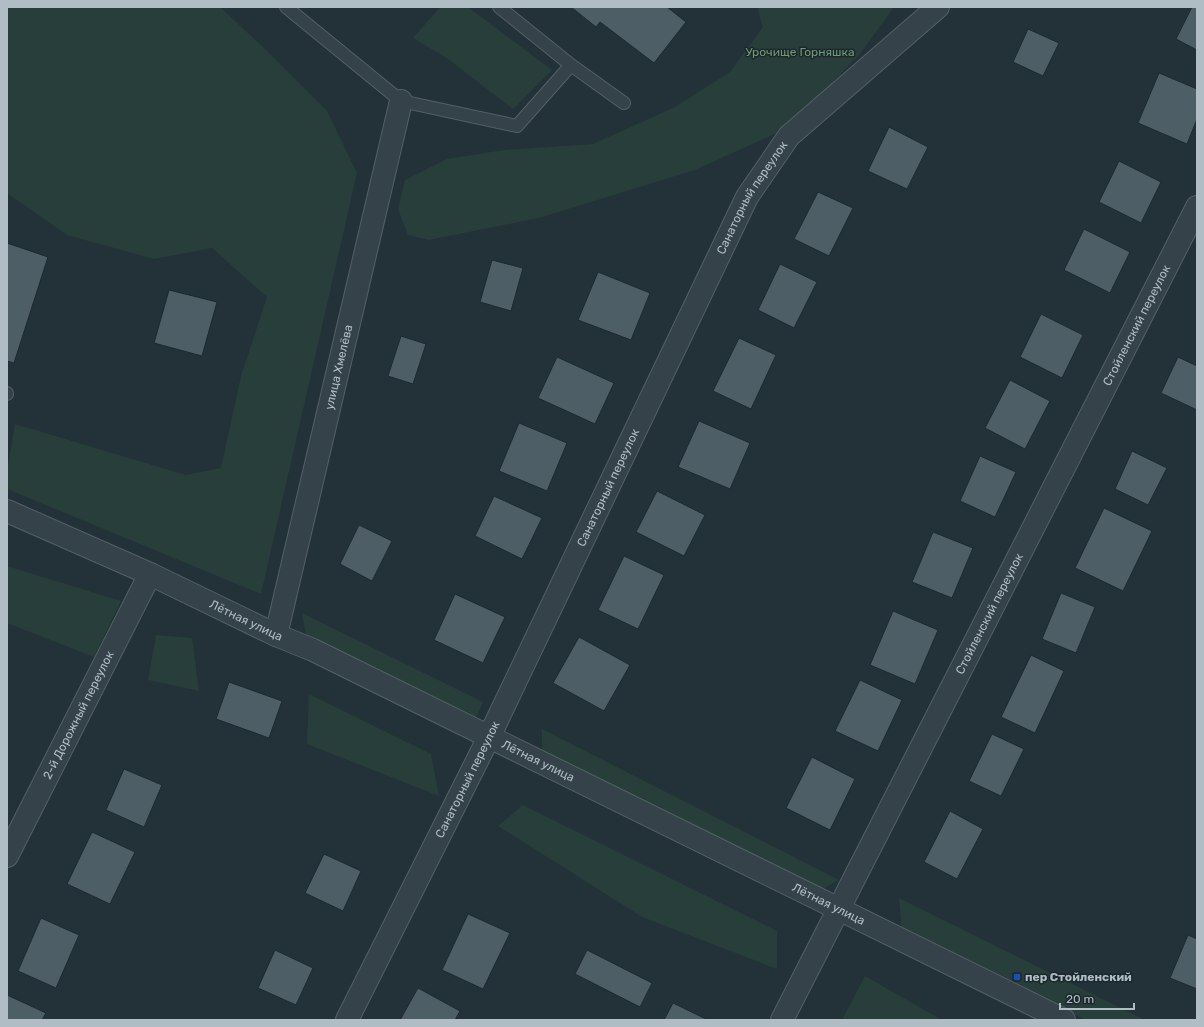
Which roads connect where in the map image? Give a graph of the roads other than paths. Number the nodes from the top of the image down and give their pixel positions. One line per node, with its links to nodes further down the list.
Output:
1 (286, 7): 5 (lane)
2 (499, 7): 4 (lane)
3 (938, 7): 11 (street, Санаторный переулок)
4 (571, 65): 5 (lane); 6 (lane)
5 (401, 101): 10 (street, улица Хмелёва)
6 (624, 103)
7 (1197, 207): 13 (street, Стойленский переулок)
8 (7, 511): 9 (street, Лётная улица)
9 (150, 574): 10 (street, Лётная улица); 12 (street, 2-й Дорожный переулок)
10 (276, 635): 11 (street, Лётная улица)
11 (489, 737): 13 (street, Лётная улица); 14 (street, Санаторный переулок)
12 (7, 856)
13 (839, 910): 15 (street, Стойленский переулок); 16 (street, Лётная улица)
14 (347, 1020)
15 (782, 1020)
16 (1064, 1020)

